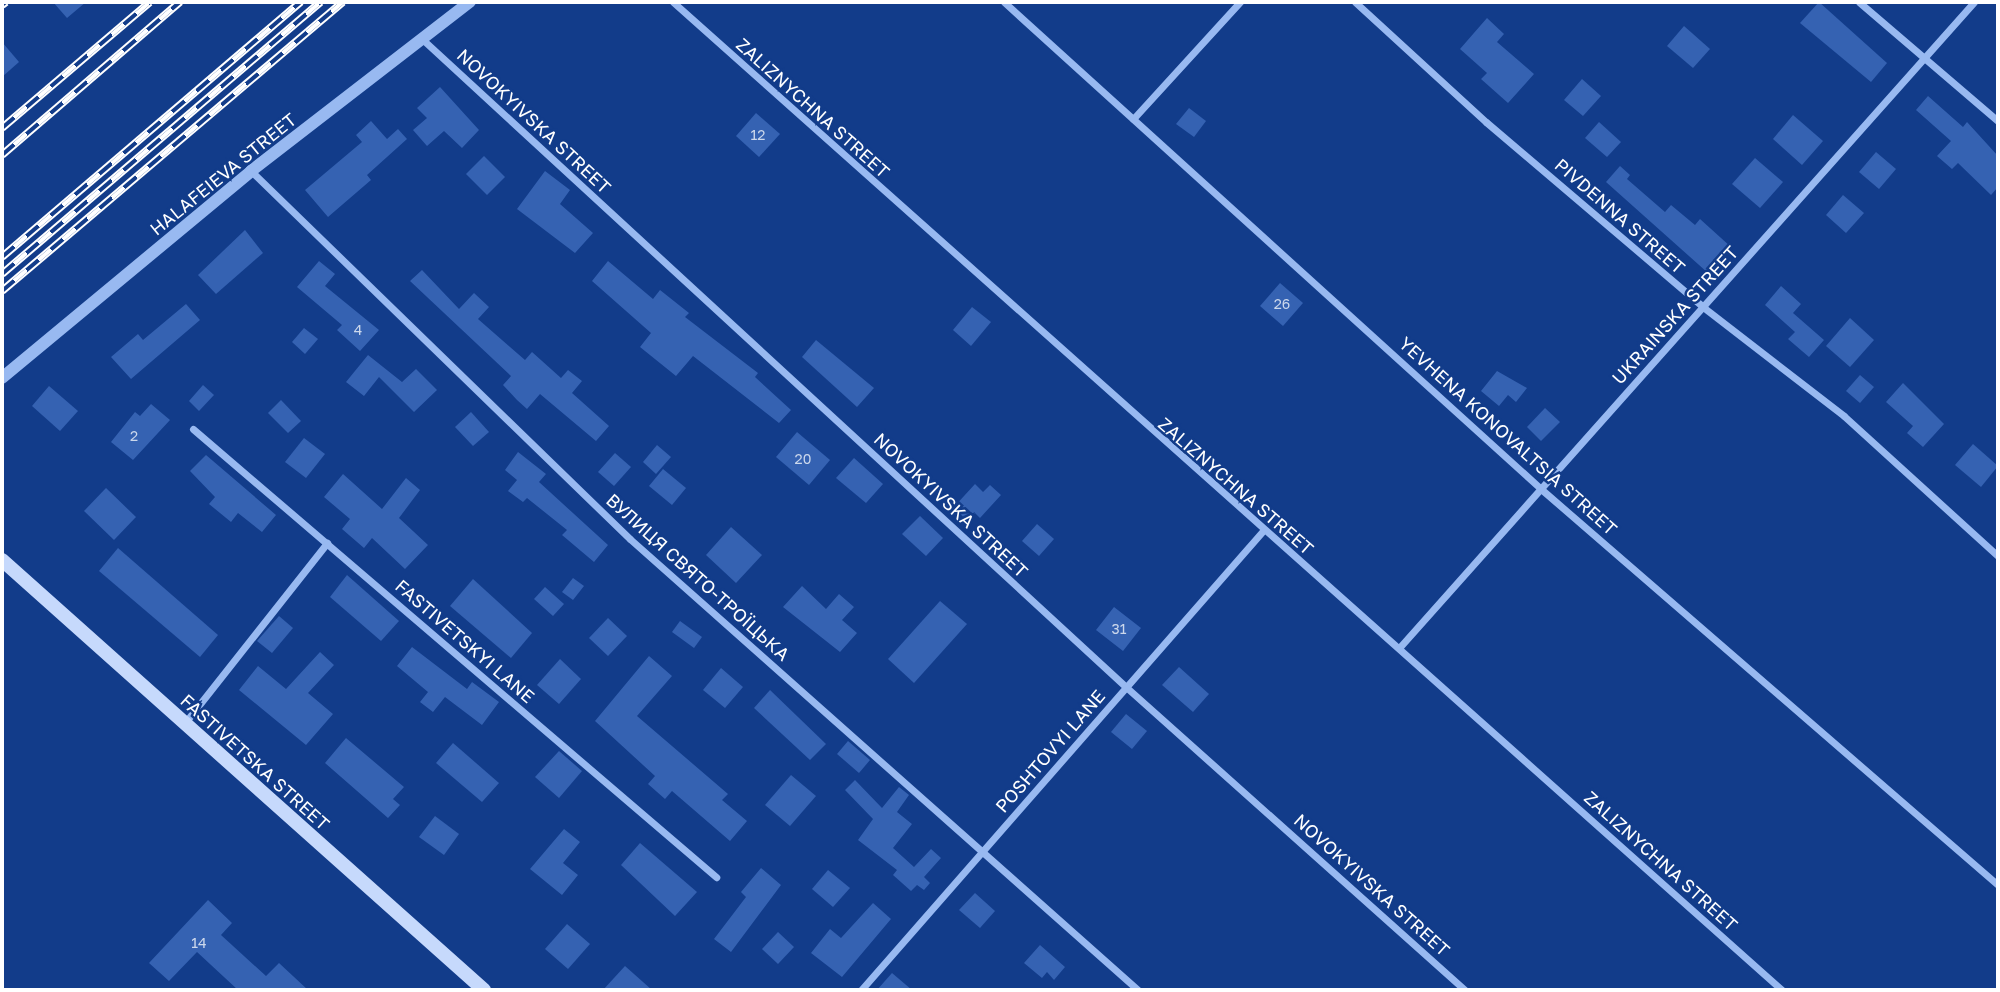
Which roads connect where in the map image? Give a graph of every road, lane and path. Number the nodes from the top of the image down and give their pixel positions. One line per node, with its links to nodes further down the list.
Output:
1 (470, 2): 8 (street, HALAFEIEVA STREET)
2 (673, 2): 17 (street, ZALIZNYCHNA STREET)
3 (1004, 2): 10 (street, YEVHENA KONOVALTSIA STREET)
4 (1241, 2): 10 (street)
5 (1355, 2): 13 (street, PIVDENNA STREET)
6 (1859, 2): 9 (street)
7 (1974, 2): 9 (street, UKRAINSKA STREET)
8 (421, 37): 12 (street, HALAFEIEVA STREET); 22 (street, NOVOKYIVSKA STREET)
9 (1925, 58): 11 (street); 13 (street, UKRAINSKA STREET)
10 (1133, 119): 16 (street, YEVHENA KONOVALTSIA STREET)
11 (1998, 121)
12 (251, 171): 14 (street, HALAFEIEVA STREET); 24 (street, ВУЛИЦЯ СВЯТО-ТРОЇЦЬКА)
13 (1703, 307): 16 (street, UKRAINSKA STREET); 19 (street, PIVDENNA STREET)
14 (2, 378)
15 (193, 429): 18 (street, FASTIVETSKYI LANE)
16 (1541, 489): 21 (street, UKRAINSKA STREET); 26 (street, YEVHENA KONOVALTSIA STREET)
17 (1262, 532): 21 (street, ZALIZNYCHNA STREET); 22 (street, POSHTOVYI LANE)
18 (327, 543): 23 (street); 25 (street, FASTIVETSKYI LANE)
19 (1998, 556)
20 (2, 560): 23 (main road, FASTIVETSKA STREET)
21 (1399, 648): 31 (street, ZALIZNYCHNA STREET)
22 (1126, 687): 24 (street, POSHTOVYI LANE); 30 (street, NOVOKYIVSKA STREET)
23 (183, 724): 27 (main road, FASTIVETSKA STREET)
24 (985, 851): 28 (street, POSHTOVYI LANE); 29 (street, ВУЛИЦЯ СВЯТО-ТРОЇЦЬКА)
25 (716, 877)
26 (1998, 885)
27 (484, 990)
28 (861, 990)
29 (1138, 990)
30 (1465, 990)
31 (1782, 990)

